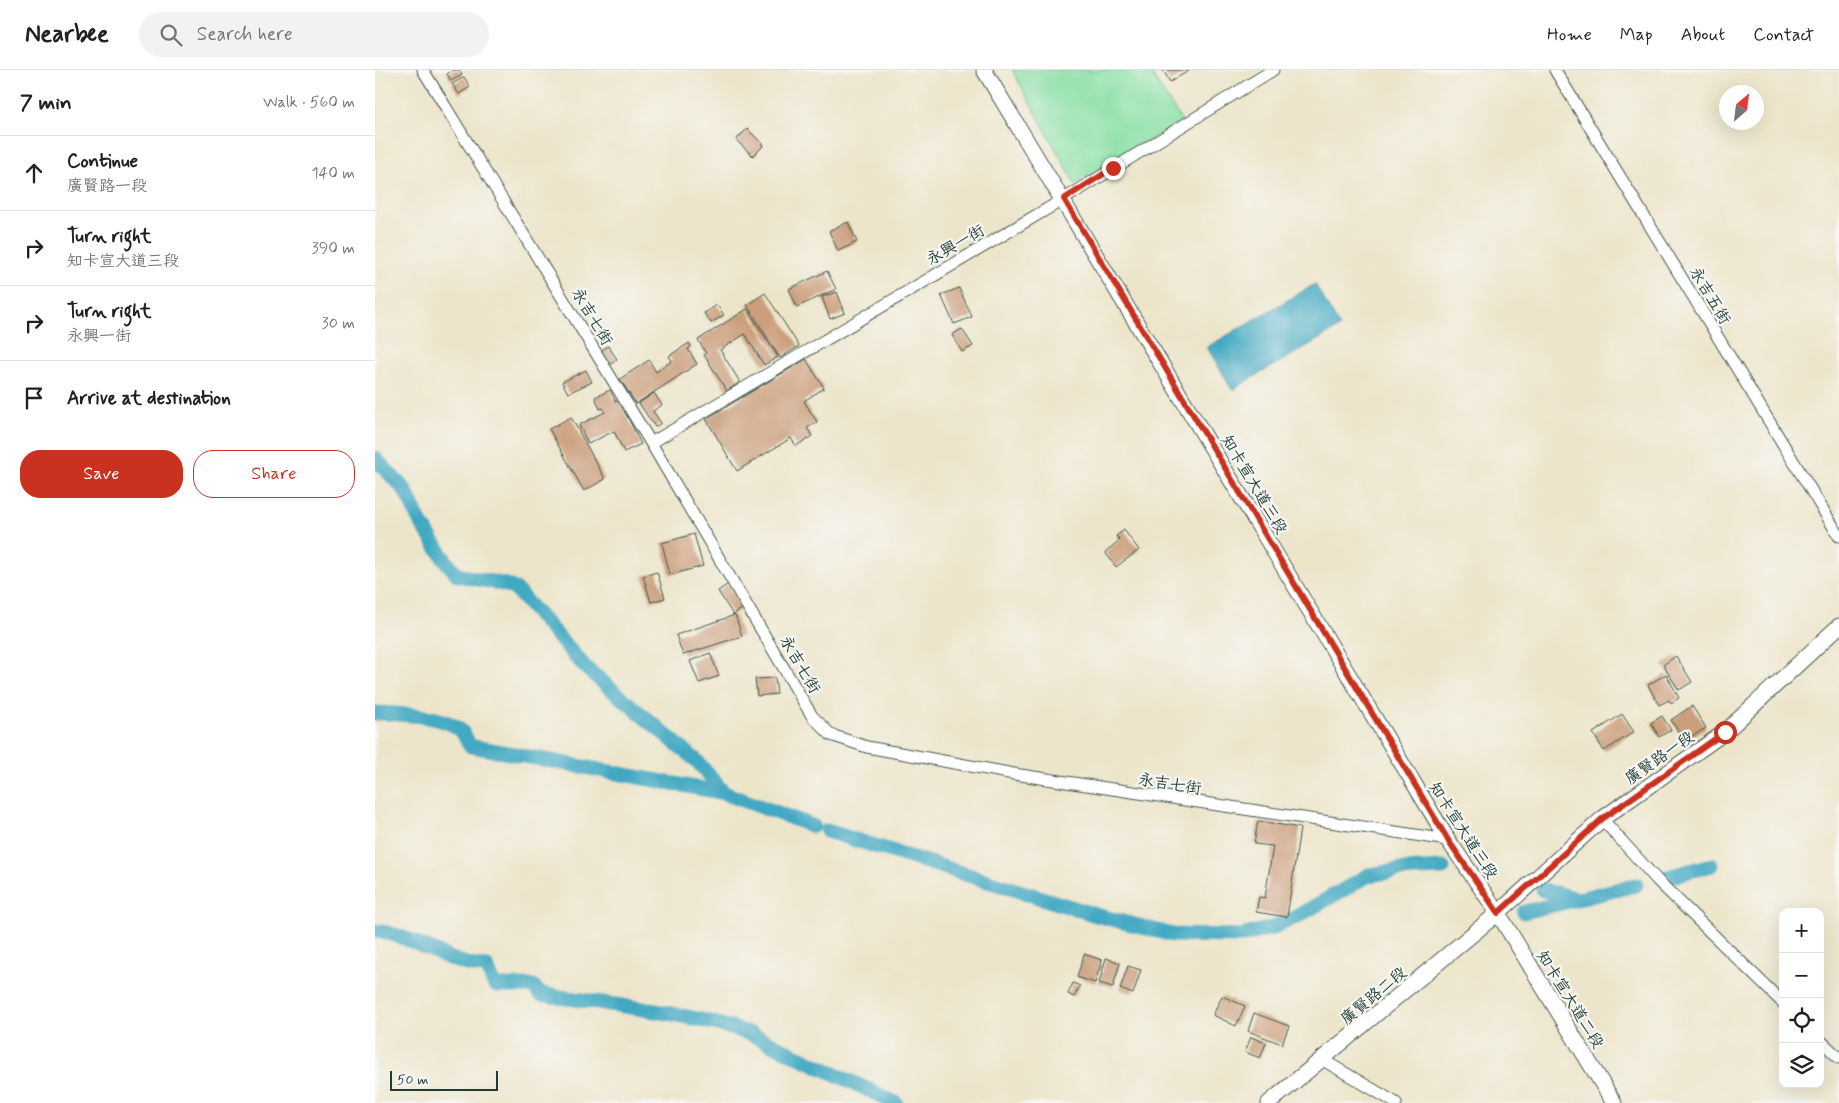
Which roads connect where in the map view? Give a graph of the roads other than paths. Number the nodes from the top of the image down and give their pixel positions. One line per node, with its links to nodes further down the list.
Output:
1 (423, 70): 6 (street, 永吉七街)
2 (984, 70): 5 (street, 知卡宣大道三段)
3 (1273, 70): 5 (street, 永興一街)
4 (1555, 70): 7 (street, 永吉五街)
5 (1064, 199): 6 (street, 永興一街); 10 (street, 知卡宣大道三段)
6 (651, 443): 10 (street, 永吉七街)
7 (1839, 536)
8 (1839, 626): 9 (street, 廣賢路一段)
9 (1602, 819): 11 (street, 廣賢路一段); 12 (street)
10 (1448, 840): 11 (street, 知卡宣大道三段)
11 (1498, 913): 15 (street, 廣賢路二段); 18 (street, 知卡宣大道二段)
12 (1779, 999)
13 (1823, 1043): 14 (street)
14 (1839, 1058)
15 (1323, 1060): 16 (street, 廣賢路二段); 17 (street)
16 (1269, 1103)
17 (1396, 1103)
18 (1614, 1103)

